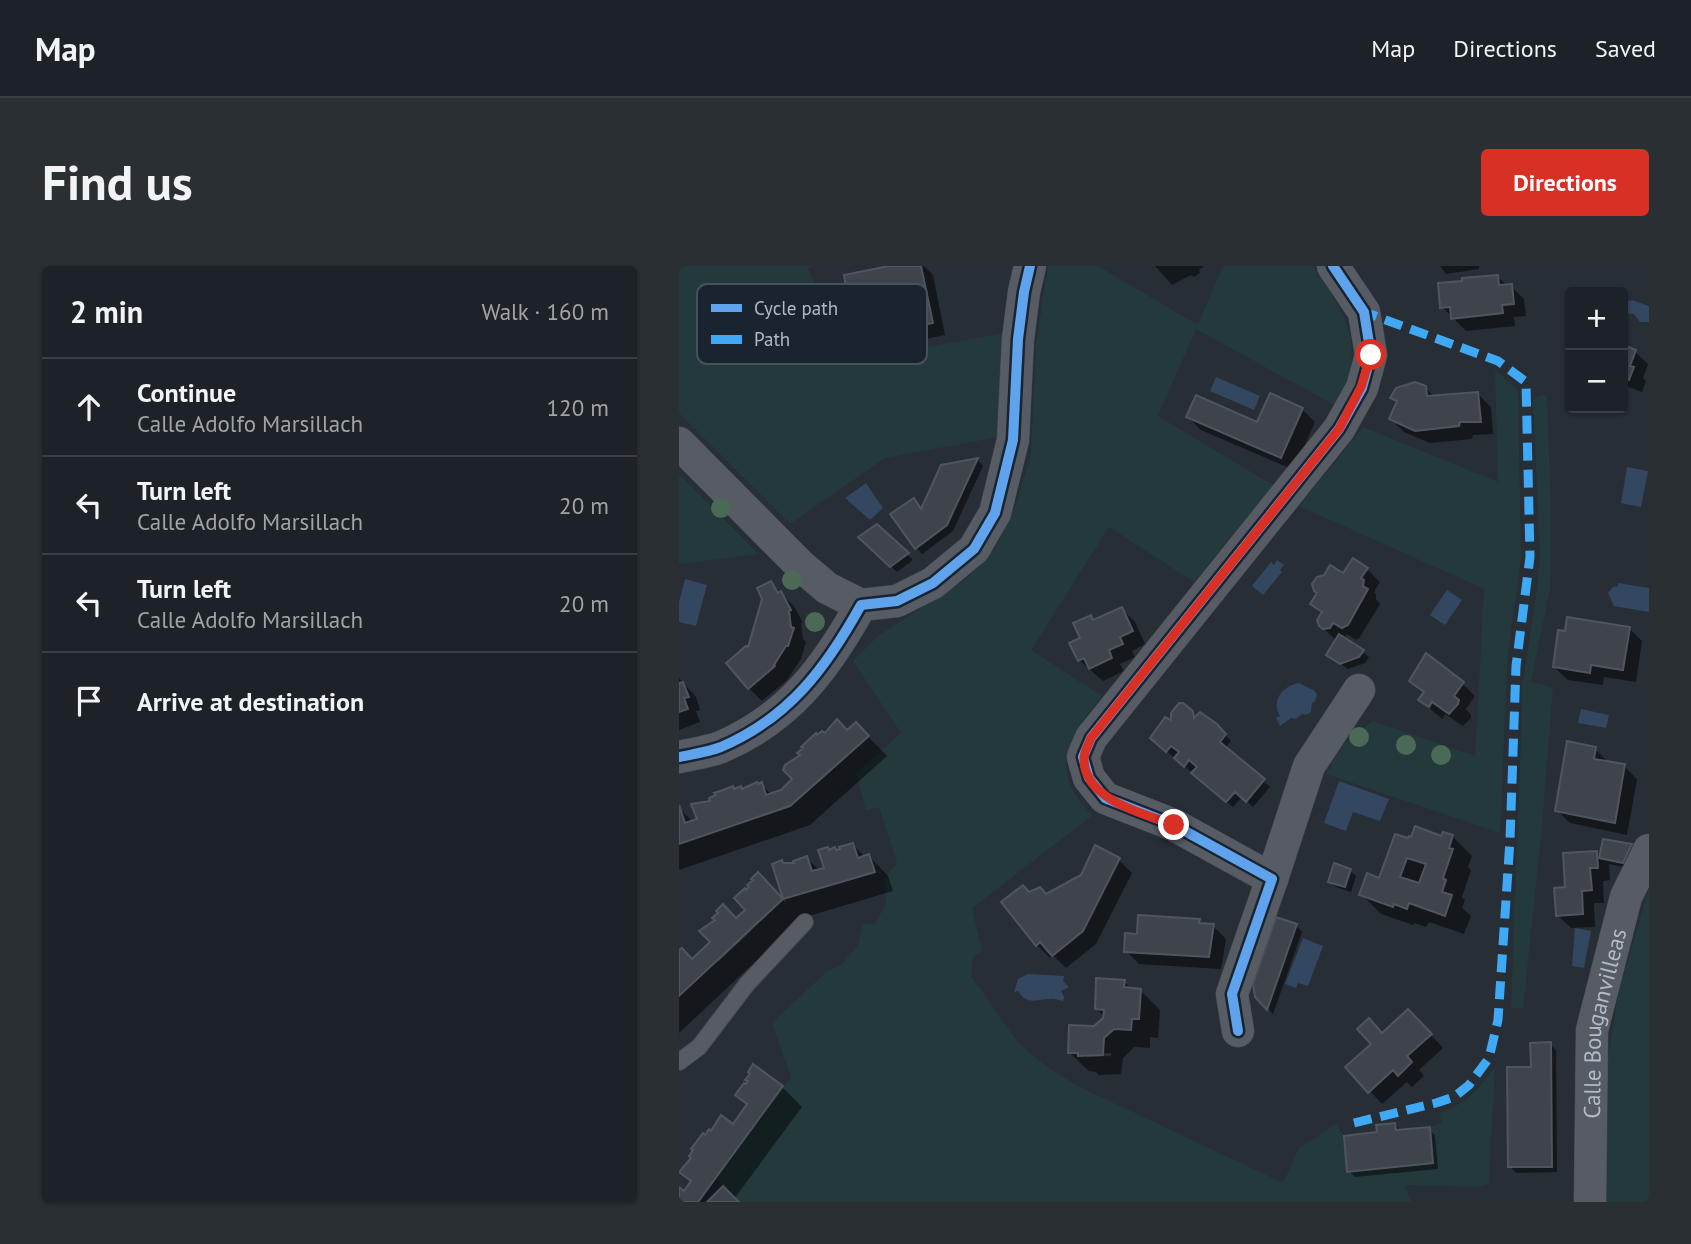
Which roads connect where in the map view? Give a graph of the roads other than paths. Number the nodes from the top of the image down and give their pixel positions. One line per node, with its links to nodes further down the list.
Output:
1 (1030, 266): 4 (street)
2 (1333, 266): 8 (street)
3 (679, 443): 4 (street)
4 (860, 605): 6 (street)
5 (1360, 690): 8 (street)
6 (679, 757)
7 (1649, 850): 12 (street, Calle Bouganvilleas)
8 (1272, 879): 10 (street)
9 (805, 922): 11 (lane)
10 (1238, 1031)
11 (679, 1064)
12 (1590, 1202)

